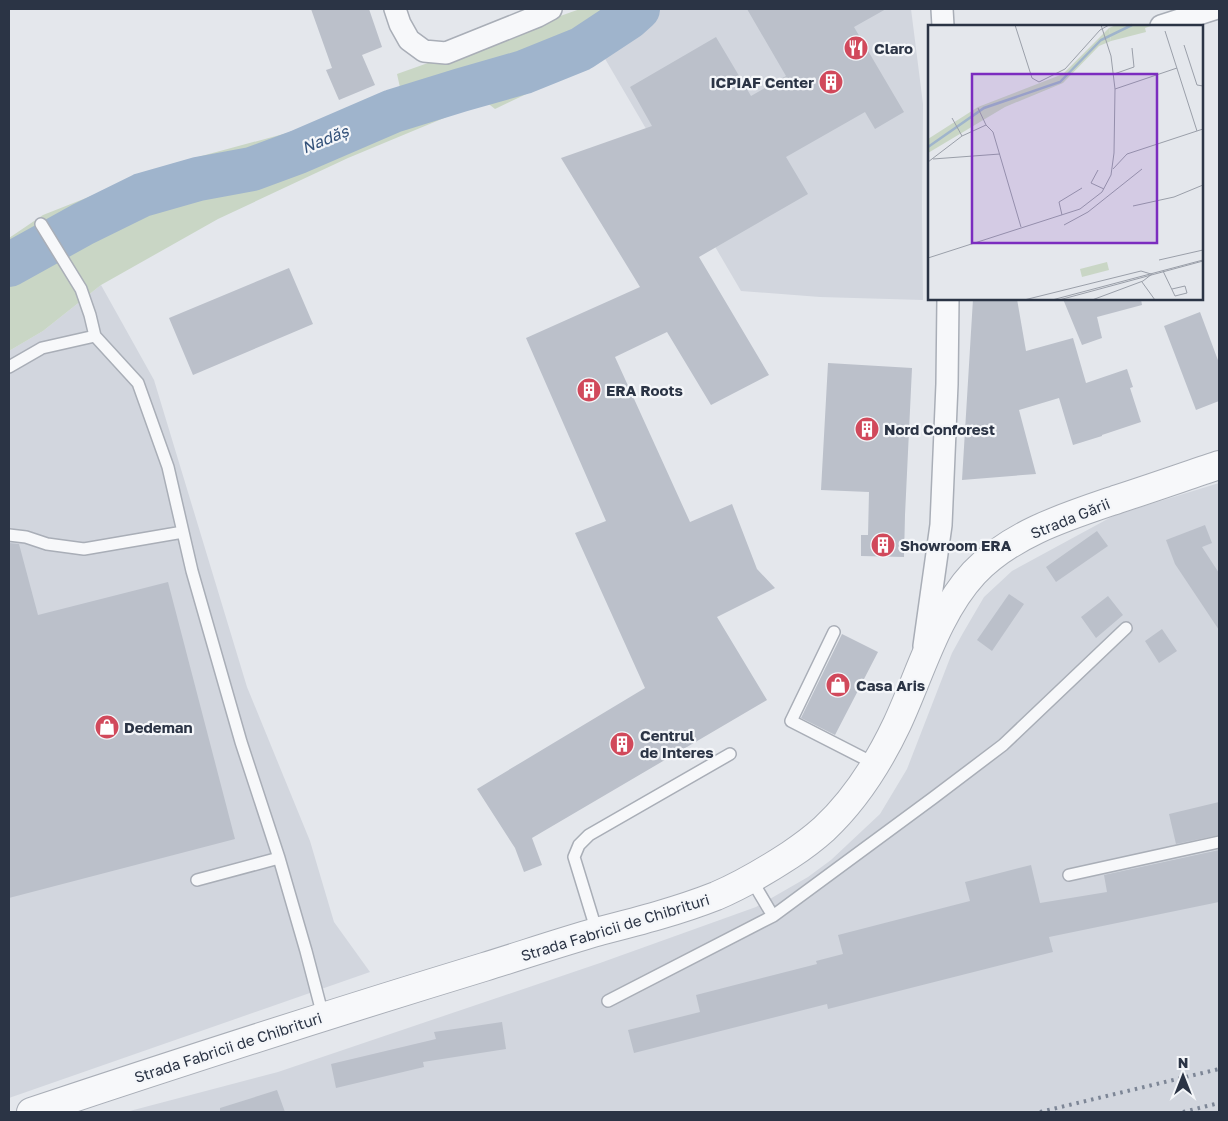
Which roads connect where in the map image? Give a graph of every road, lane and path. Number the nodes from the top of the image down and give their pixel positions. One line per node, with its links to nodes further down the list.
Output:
1 (551, 9): 4 (street)
2 (942, 9): 5 (street)
3 (1214, 9): 6 (street)
4 (398, 16)
5 (943, 25)
6 (1164, 25)
7 (41, 224): 9 (lane)
8 (948, 300): 16 (street, Strada Fabricii de Chibrituri)
9 (95, 336): 10 (lane); 12 (lane)
10 (9, 367)
11 (1219, 465): 16 (street, Strada Gării)
12 (183, 532): 13 (lane); 20 (lane)
13 (9, 535)
14 (1126, 628): 24 (lane)
15 (834, 632): 18 (lane)
16 (920, 666): 18 (street, Strada Fabricii de Chibrituri)
17 (730, 754): 25 (lane)
18 (875, 764): 22 (street, Strada Fabricii de Chibrituri)
19 (1219, 842): 21 (lane)
20 (279, 858): 23 (lane); 27 (lane)
21 (1069, 875)
22 (751, 879): 24 (lane); 25 (street, Strada Fabricii de Chibrituri)
23 (197, 880)
24 (773, 916): 26 (lane)
25 (597, 932): 27 (street, Strada Fabricii de Chibrituri)
26 (608, 1002)
27 (323, 1016): 28 (street, Strada Fabricii de Chibrituri)
28 (31, 1112)

